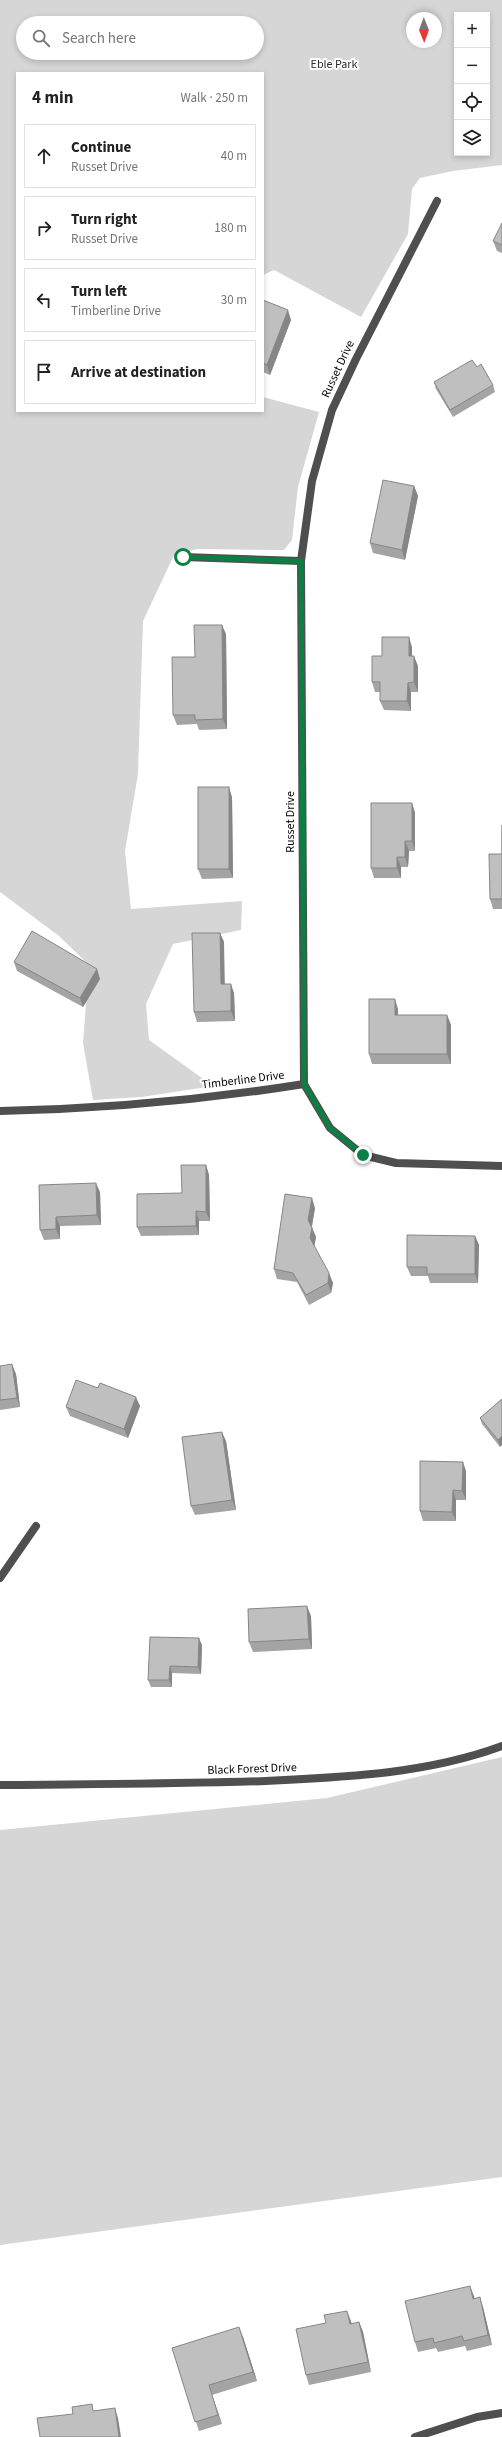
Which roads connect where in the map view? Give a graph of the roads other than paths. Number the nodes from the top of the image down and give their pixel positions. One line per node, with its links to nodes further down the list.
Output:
1 (437, 201): 3 (street, Russet Drive)
2 (183, 557): 3 (street)
3 (301, 561): 4 (street, Russet Drive)
4 (304, 1084): 5 (street, Timberline Drive); 6 (street)
5 (0, 1111)
6 (502, 1166)
7 (36, 1526): 8 (street)
8 (0, 1578)
9 (502, 1746): 10 (street, Black Forest Drive)
10 (0, 1785)
11 (502, 2413): 12 (street)
12 (415, 2437)

